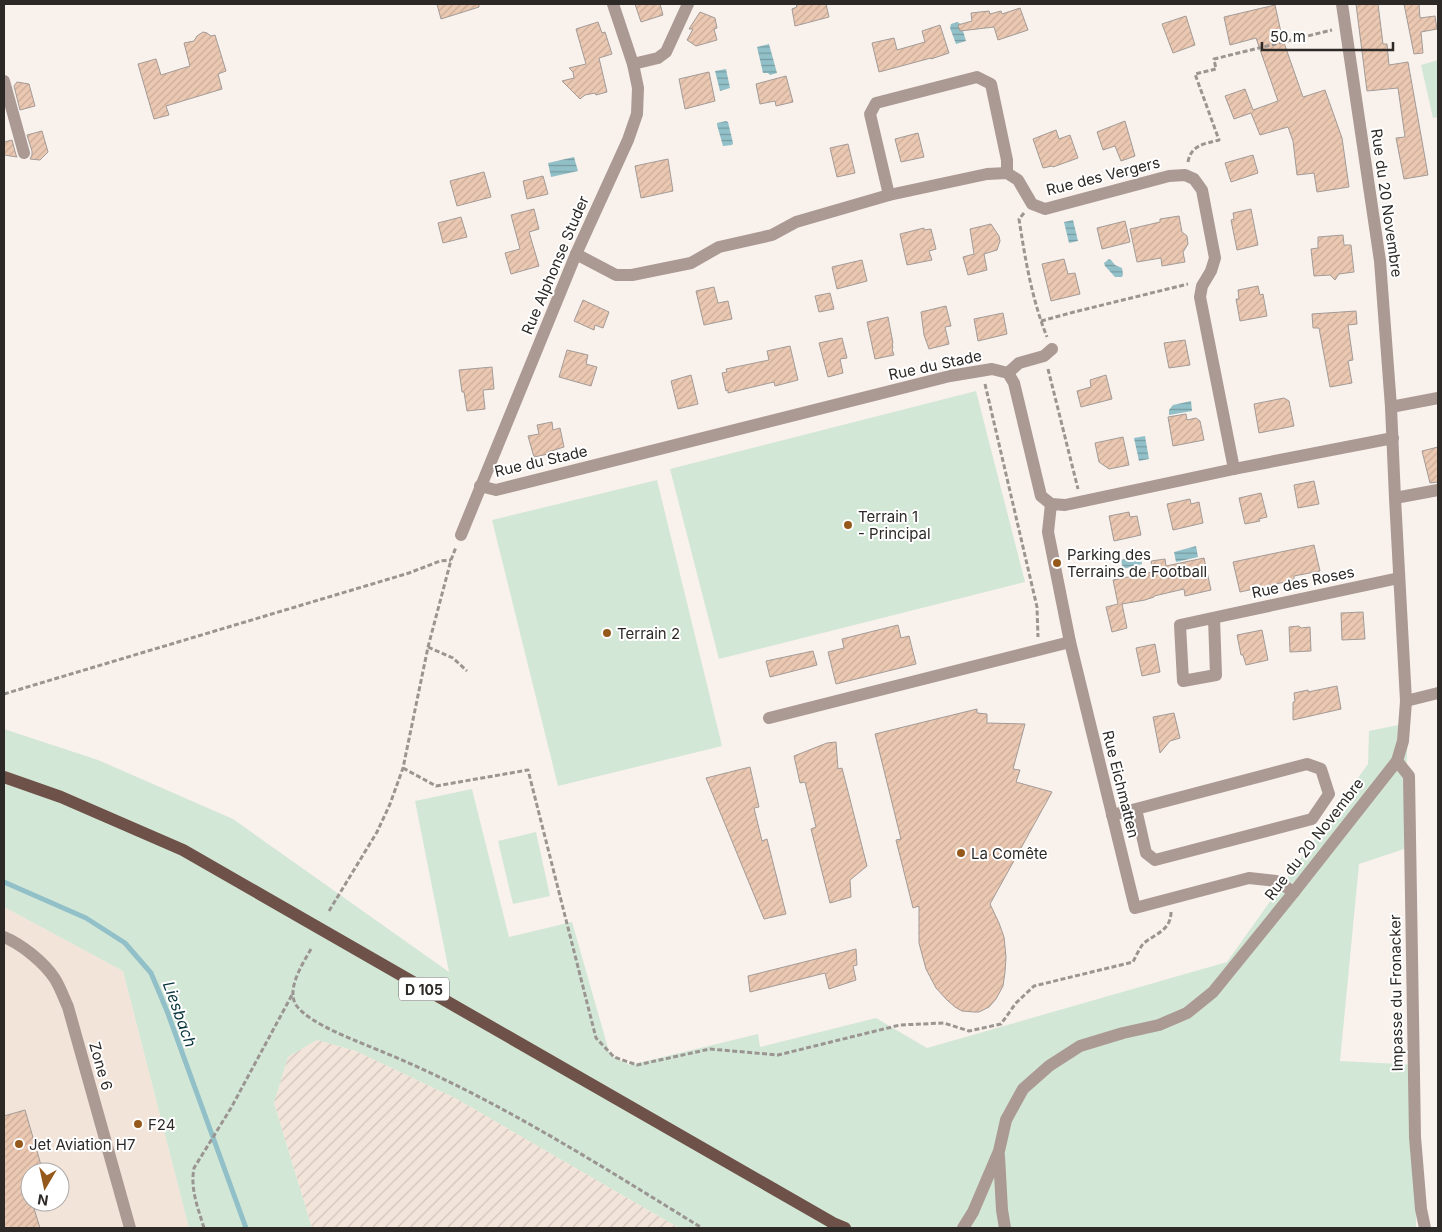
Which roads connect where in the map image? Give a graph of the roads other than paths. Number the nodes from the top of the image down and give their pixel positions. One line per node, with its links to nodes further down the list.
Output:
1 (613, 4): 4 (street, Rue Alphonse Studer)
2 (688, 4): 4 (street)
3 (1342, 4): 13 (street, Rue du 20 Novembre)
4 (633, 64): 9 (street, Rue Alphonse Studer)
5 (4, 81): 6 (street)
6 (24, 153)
7 (1007, 173): 8 (street); 8 (street); 15 (street, Rue des Vergers)
8 (890, 195): 9 (street)
9 (576, 254): 16 (street, Rue Alphonse Studer)
10 (1048, 352): 11 (street)
11 (1008, 372): 16 (street, Rue du Stade); 19 (street)
12 (1438, 398): 13 (street)
13 (1392, 407): 14 (street, Rue du 20 Novembre)
14 (1393, 438): 15 (street); 18 (street, Rue du 20 Novembre)
15 (1234, 469): 19 (street)
16 (480, 486): 20 (street, Rue Alphonse Studer)
17 (1438, 490): 18 (street)
18 (1395, 498): 21 (street, Rue du 20 Novembre)
19 (1051, 504): 23 (street, Rue Eichmatten)
20 (461, 535)
21 (1399, 578): 22 (street, Rue des Roses); 25 (street, Rue du 20 Novembre)
22 (1214, 618): 22 (street, Rue des Roses)
23 (1070, 642): 26 (street); 30 (street, Rue Eichmatten)
24 (1438, 693): 25 (street)
25 (1406, 701): 27 (street, Rue du 20 Novembre)
26 (769, 718)
27 (1397, 761): 31 (street, Rue du 20 Novembre); 38 (street, Impasse du Fronacker)
28 (4, 776): 34 (main road, D 105)
29 (1136, 809): 29 (street); 30 (street)
30 (1112, 816): 31 (street, Rue Eichmatten)
31 (1294, 892): 33 (street, Rue du 20 Novembre)
32 (4, 937): 35 (street, Zone 6)
33 (999, 1151): 36 (street, Rue du 20 Novembre); 37 (street, Rue du 20 Novembre)
34 (839, 1227)
35 (130, 1228)
36 (964, 1228)
37 (1004, 1228)
38 (1425, 1228)

